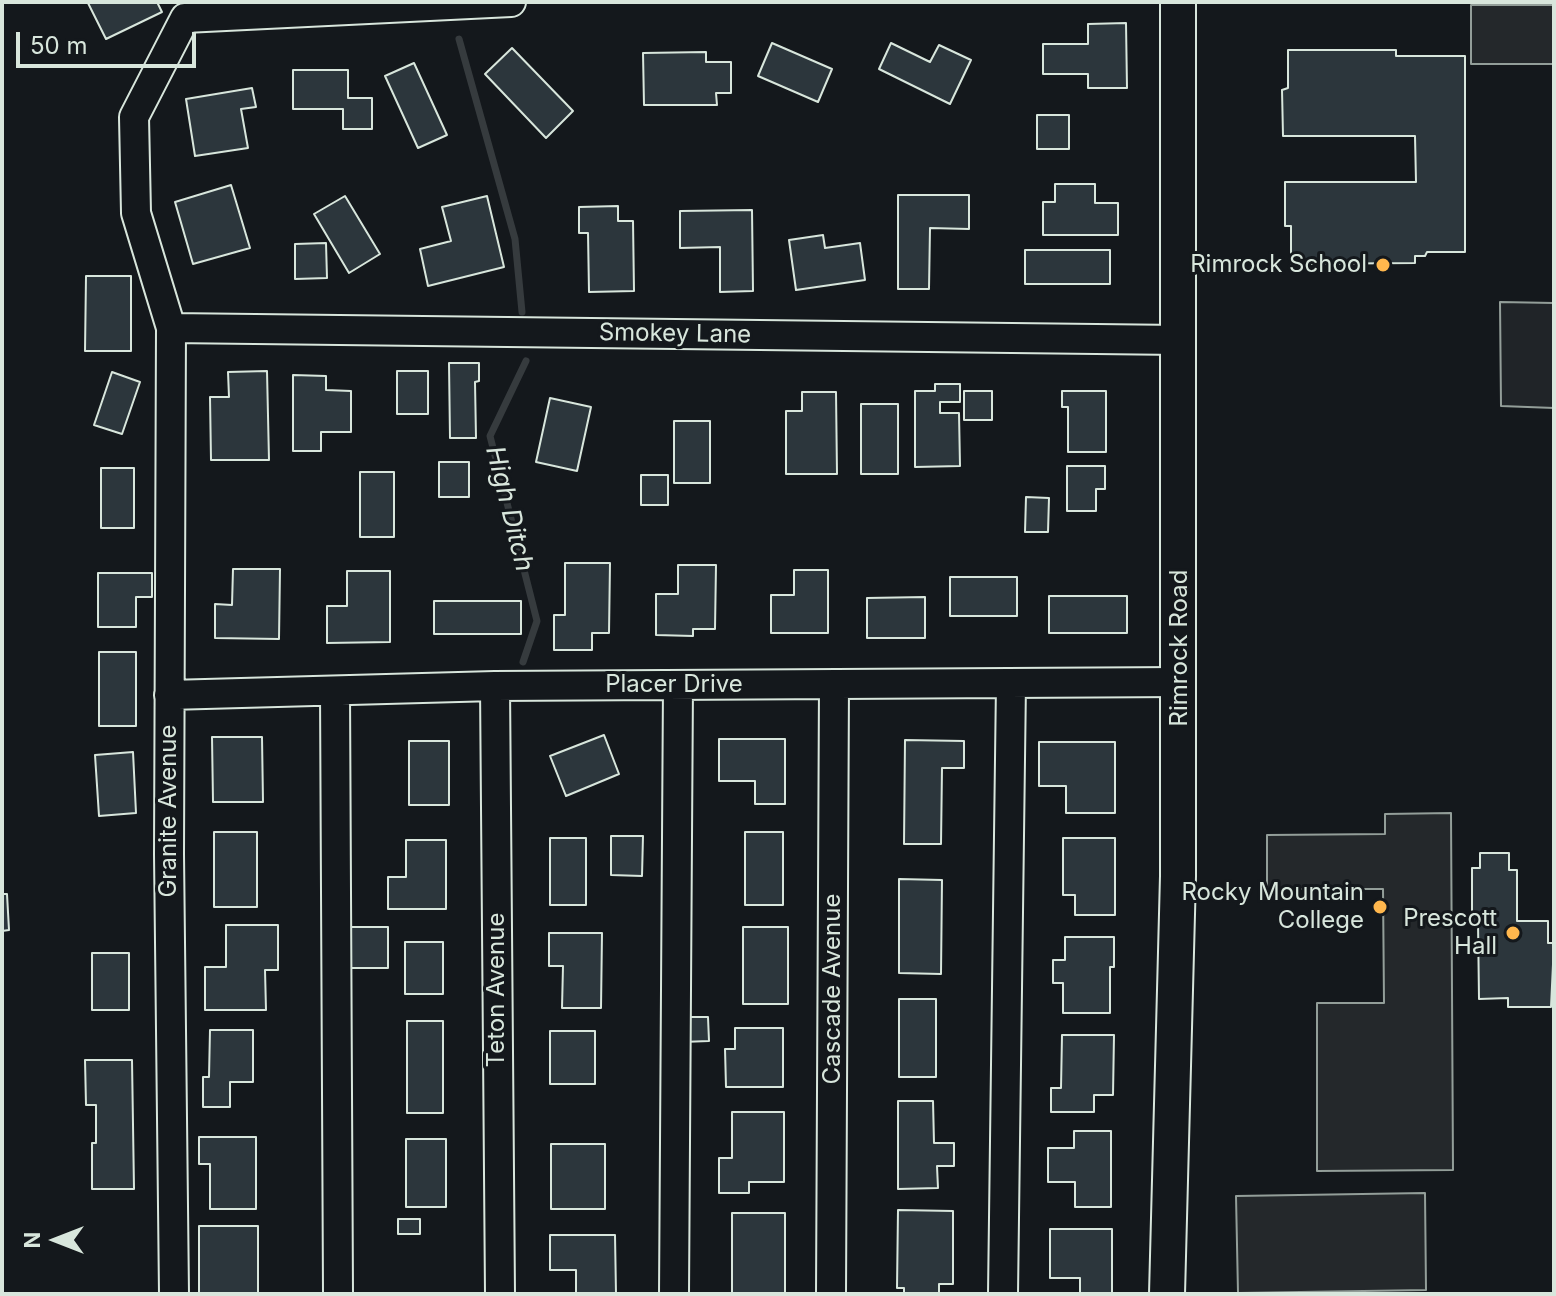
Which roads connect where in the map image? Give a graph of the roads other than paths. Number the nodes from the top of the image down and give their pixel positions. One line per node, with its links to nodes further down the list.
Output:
1 (511, 2): 3 (street)
2 (1178, 2): 5 (main road, Rimrock Road)
3 (442, 3): 4 (street, Granite Avenue)
4 (171, 328): 5 (street, Smokey Lane); 12 (street, Granite Avenue)
5 (1180, 340): 6 (main road, Rimrock Road)
6 (1180, 682): 7 (street, Placer Drive); 19 (main road, Rimrock Road)
7 (1011, 683): 8 (street, Placer Drive); 18 (street)
8 (834, 684): 9 (street, Placer Drive); 17 (street, Cascade Avenue)
9 (678, 685): 10 (street, Placer Drive); 16 (street)
10 (495, 686): 11 (street, Placer Drive); 15 (street, Teton Avenue)
11 (335, 691): 12 (street, Placer Drive); 14 (street)
12 (169, 695): 13 (street, Granite Avenue)
13 (174, 1294)
14 (338, 1294)
15 (500, 1294)
16 (674, 1294)
17 (831, 1294)
18 (1003, 1294)
19 (1167, 1294)

